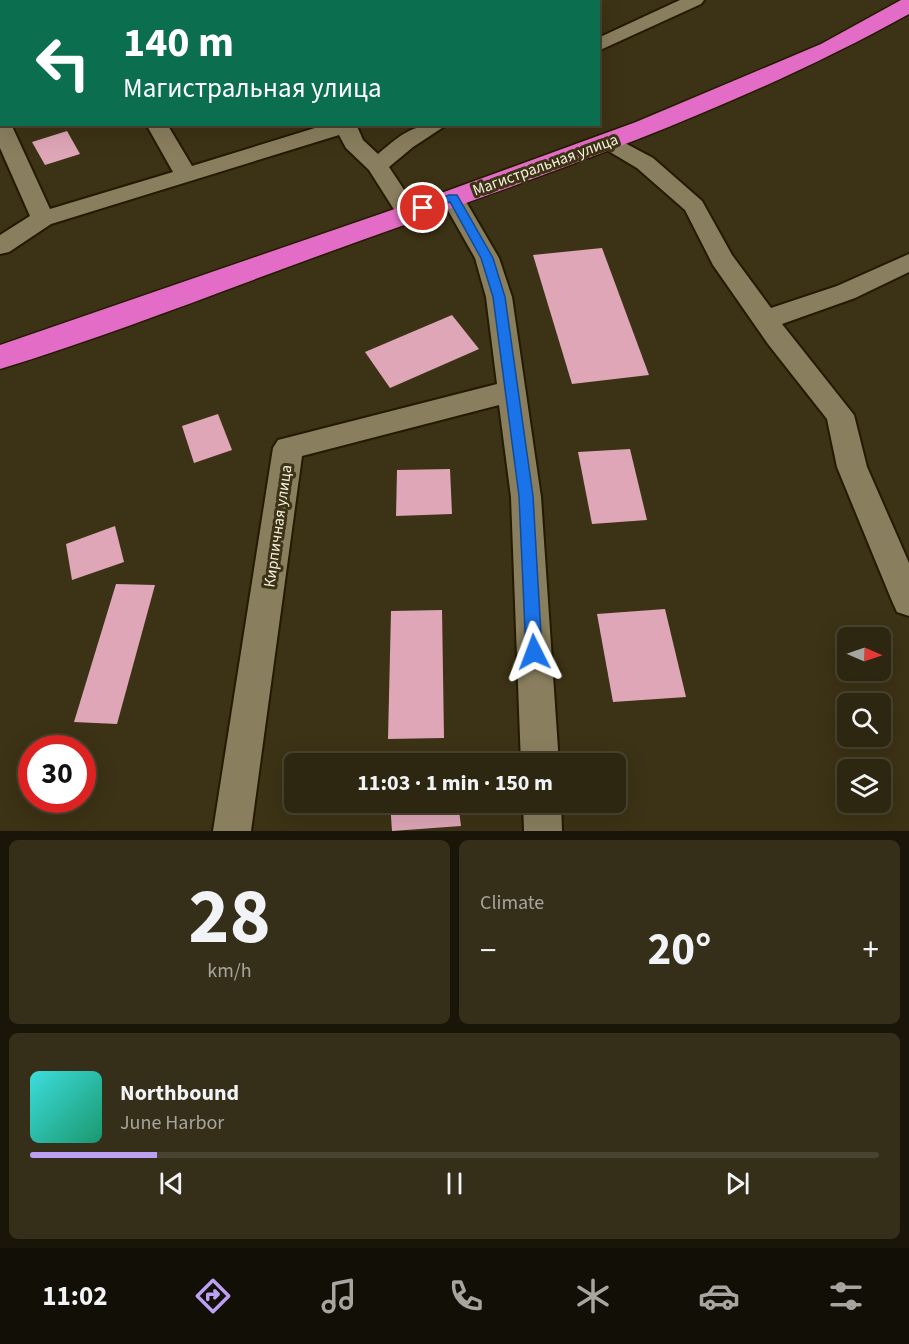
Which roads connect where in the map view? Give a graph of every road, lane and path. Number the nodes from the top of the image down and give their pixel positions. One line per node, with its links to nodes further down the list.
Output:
1 (695, 0): 3 (street)
2 (909, 5): 9 (highway, Магистральная улица)
3 (600, 44)
4 (1, 126): 14 (street)
5 (157, 126): 11 (street)
6 (342, 126): 11 (street)
7 (346, 126): 10 (street)
8 (434, 126): 10 (street)
9 (608, 141): 12 (highway, Магистральная улица); 17 (street)
10 (377, 166): 13 (street)
11 (186, 175): 14 (street)
12 (453, 198): 13 (highway, Магистральная улица); 19 (street)
13 (408, 214): 18 (highway, Магистральная улица)
14 (43, 219): 15 (street)
15 (0, 246)
16 (909, 262): 17 (street)
17 (765, 320): 20 (street)
18 (0, 357)
19 (512, 391): 21 (street); 23 (street, Кирпичная улица)
20 (909, 601)
21 (539, 753)
22 (542, 813): 24 (street)
23 (232, 831)
24 (543, 831)

